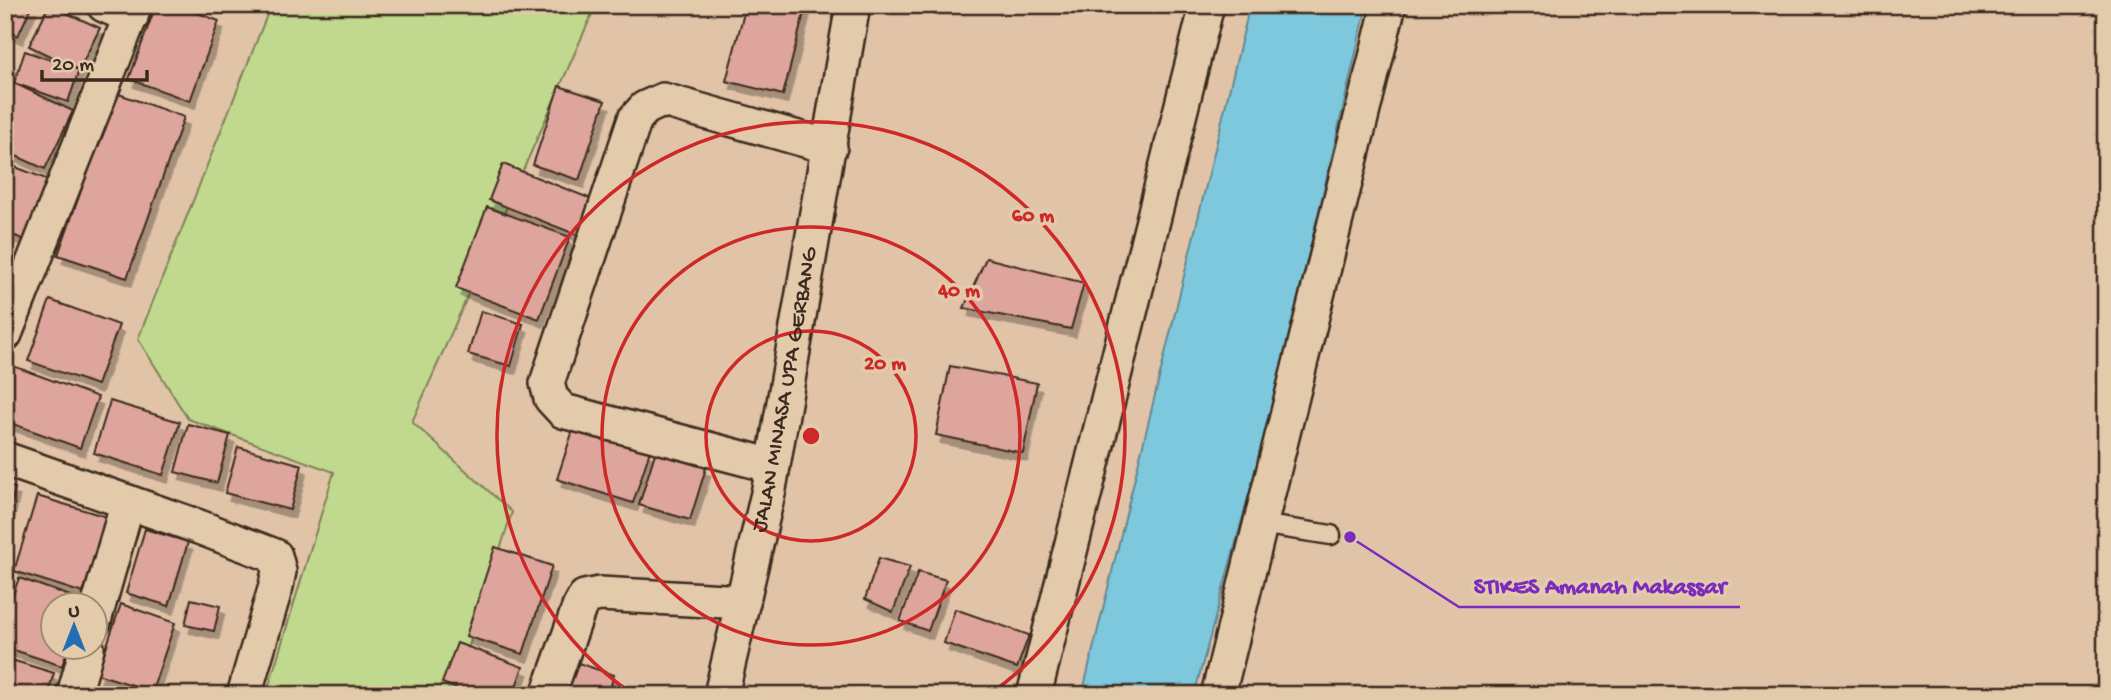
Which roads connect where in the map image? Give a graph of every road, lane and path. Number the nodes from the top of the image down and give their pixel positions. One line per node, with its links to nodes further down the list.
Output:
1 (853, 5): 5 (street, JALAN MINASA UPA GERBANG)
2 (1207, 5): 19 (street)
3 (1390, 5): 10 (street)
4 (123, 9): 6 (street)
5 (830, 147): 8 (street, JALAN MINASA UPA GERBANG); 8 (street)
6 (5, 334)
7 (5, 459): 9 (street)
8 (773, 466): 13 (street, JALAN MINASA UPA GERBANG)
9 (128, 502): 12 (street); 16 (street)
10 (1260, 524): 11 (lane); 20 (street)
11 (1331, 535)
12 (102, 592)
13 (743, 602): 17 (street); 18 (street, JALAN MINASA UPA GERBANG)
14 (83, 662): 15 (street)
15 (74, 695)
16 (244, 695)
17 (548, 695)
18 (721, 695)
19 (1034, 695)
20 (1218, 695)

